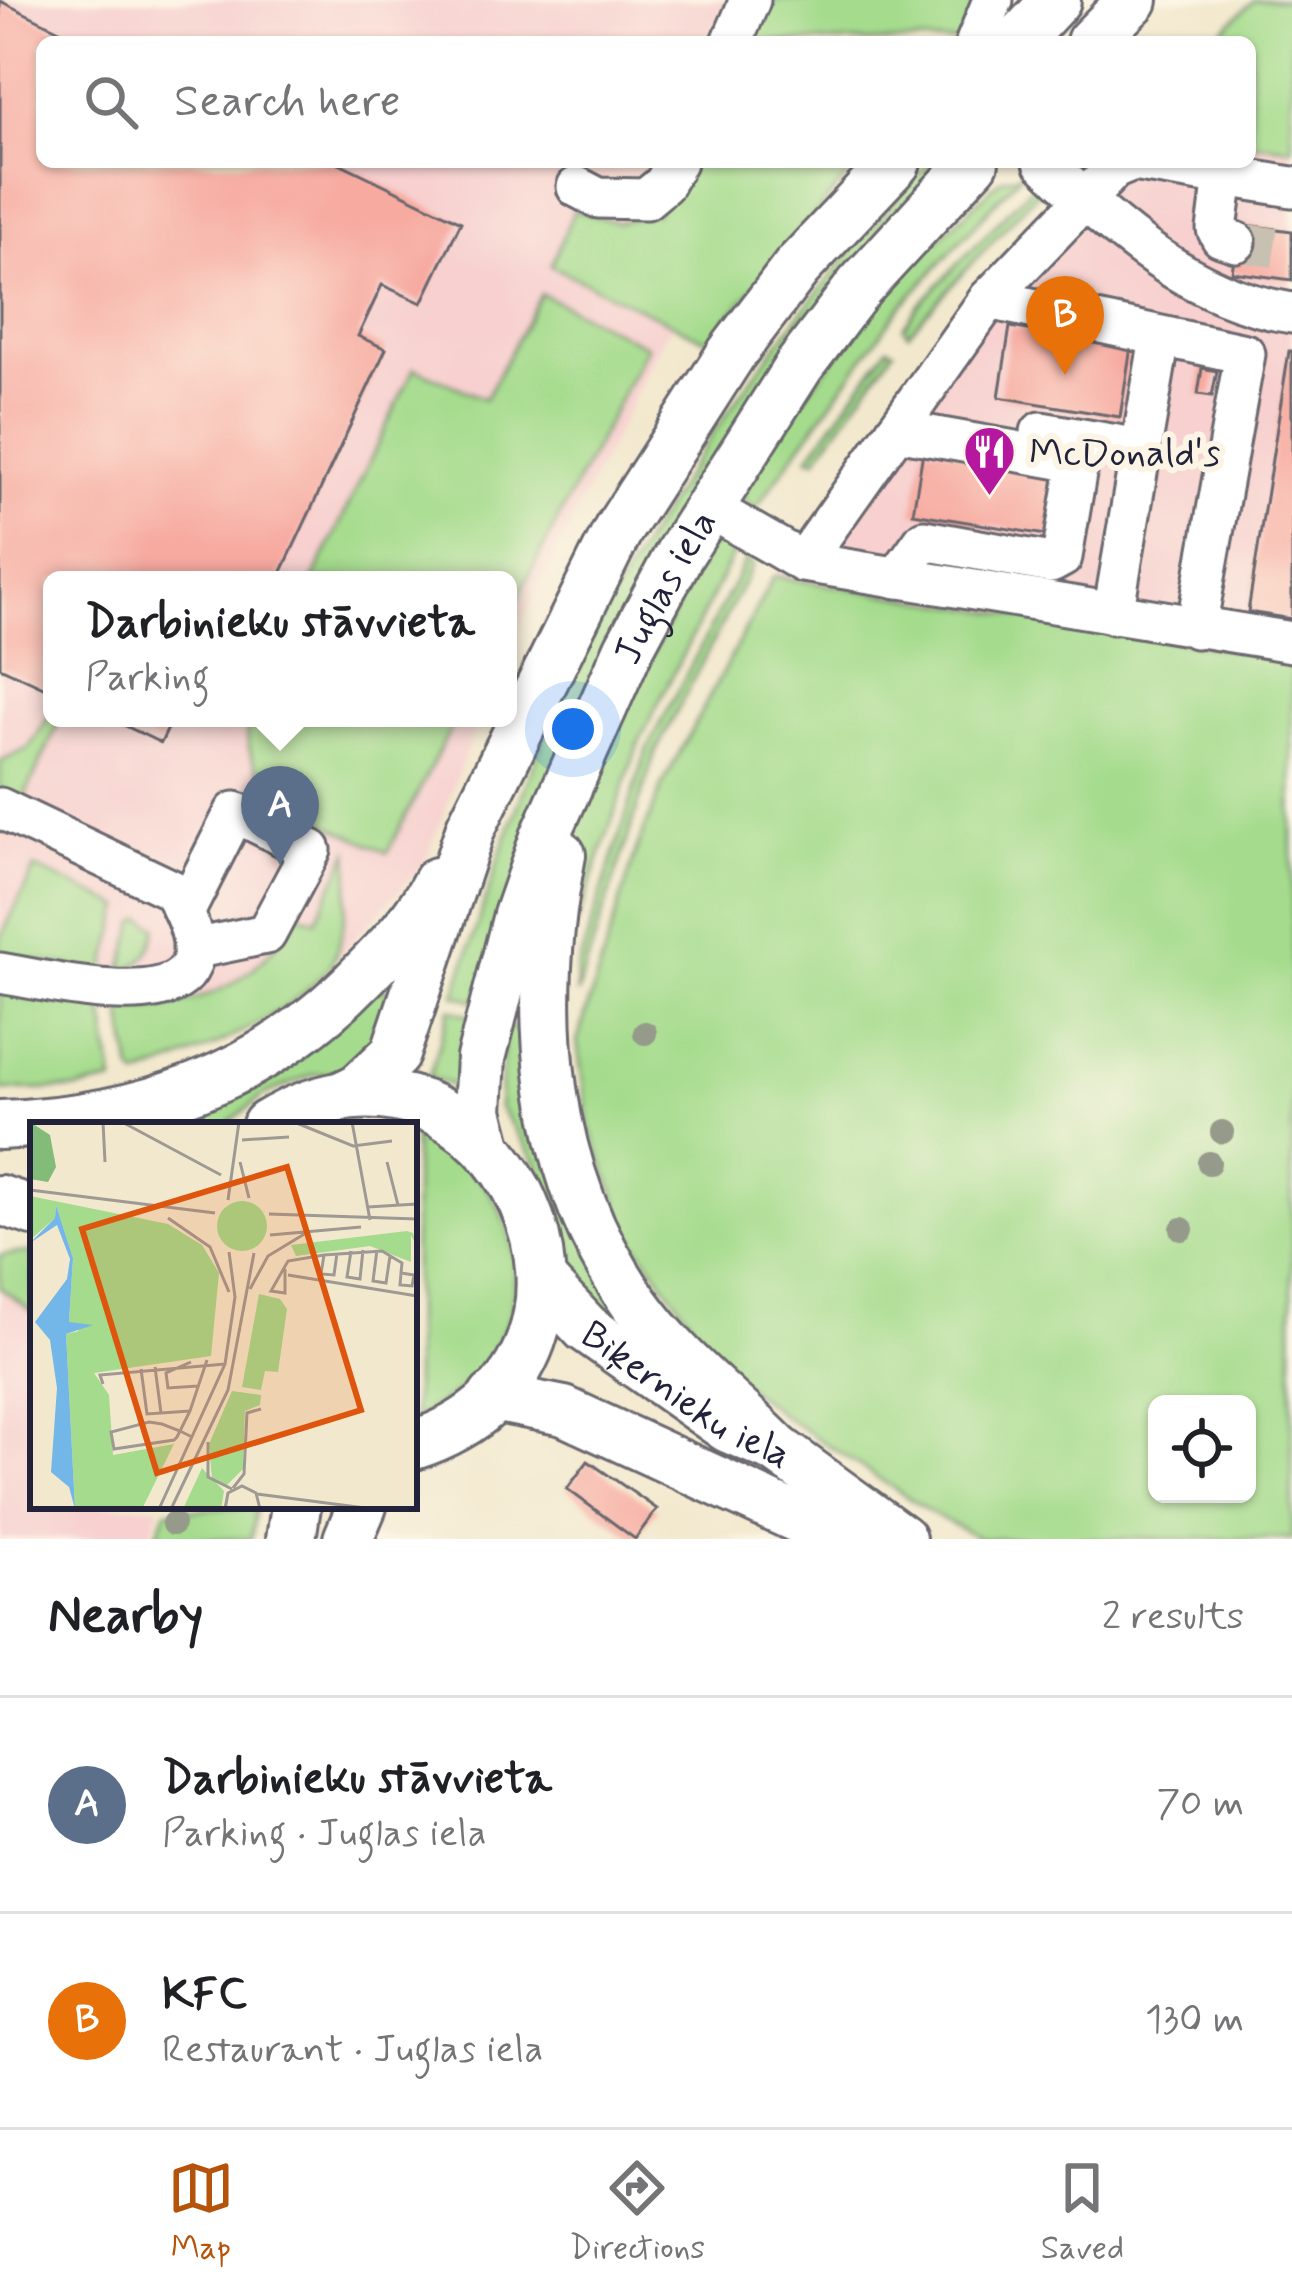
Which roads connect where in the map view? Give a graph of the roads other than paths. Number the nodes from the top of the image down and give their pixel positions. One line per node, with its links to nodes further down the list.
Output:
1 (750, 0): 5 (lane)
2 (993, 0): 6 (lane)
3 (1057, 0): 7 (main road)
4 (1133, 0): 8 (main road)
5 (735, 36)
6 (978, 36)
7 (1023, 36)
8 (1097, 36)
9 (673, 168): 16 (lane)
10 (888, 168): 31 (main road, Juglas iela)
11 (968, 168): 25 (main road, Juglas iela)
12 (1050, 168): 18 (lane)
13 (1117, 168): 18 (lane)
14 (1171, 168): 15 (lane)
15 (1224, 177): 17 (lane); 19 (lane)
16 (577, 187)
17 (1292, 187)
18 (1084, 199): 20 (lane); 21 (lane)
19 (1236, 242)
20 (989, 299): 22 (lane); 23 (lane)
21 (1292, 314)
22 (1160, 338): 24 (lane); 29 (lane)
23 (904, 419): 24 (lane); 26 (lane); 27 (lane)
24 (1141, 449): 28 (lane)
25 (708, 507): 26 (lane); 32 (main road, Juglas iela)
26 (803, 562): 27 (lane)
27 (897, 578): 28 (lane)
28 (1113, 614): 29 (lane)
29 (1196, 628): 30 (lane)
30 (1292, 642)
31 (524, 717): 34 (main road, Juglas iela); 36 (main road, Juglas iela)
32 (569, 791): 39 (main road, Juglas iela); 49 (main road)
33 (0, 808): 35 (lane)
34 (470, 827): 36 (main road, Juglas iela); 38 (main road)
35 (0, 974)
36 (362, 1098): 37 (main road); 39 (main road)
37 (278, 1122)
38 (0, 1125)
39 (487, 1146): 46 (main road)
40 (0, 1151): 41 (main road)
41 (30, 1158)
42 (0, 1180): 43 (main road)
43 (30, 1185)
44 (0, 1200): 45 (main road)
45 (30, 1210)
46 (538, 1304): 47 (main road); 49 (main road, Biķernieku iela); 53 (main road, Biķernieku iela)
47 (493, 1397): 48 (main road); 53 (main road, Biķernieku iela)
48 (417, 1444)
49 (777, 1449): 53 (main road, Biķernieku iela)
50 (296, 1509): 54 (main road)
51 (331, 1509): 55 (main road)
52 (361, 1509): 56 (main road)
53 (844, 1519): 57 (main road, Biķernieku iela)
54 (292, 1539)
55 (322, 1539)
56 (347, 1539)
57 (901, 1539)

